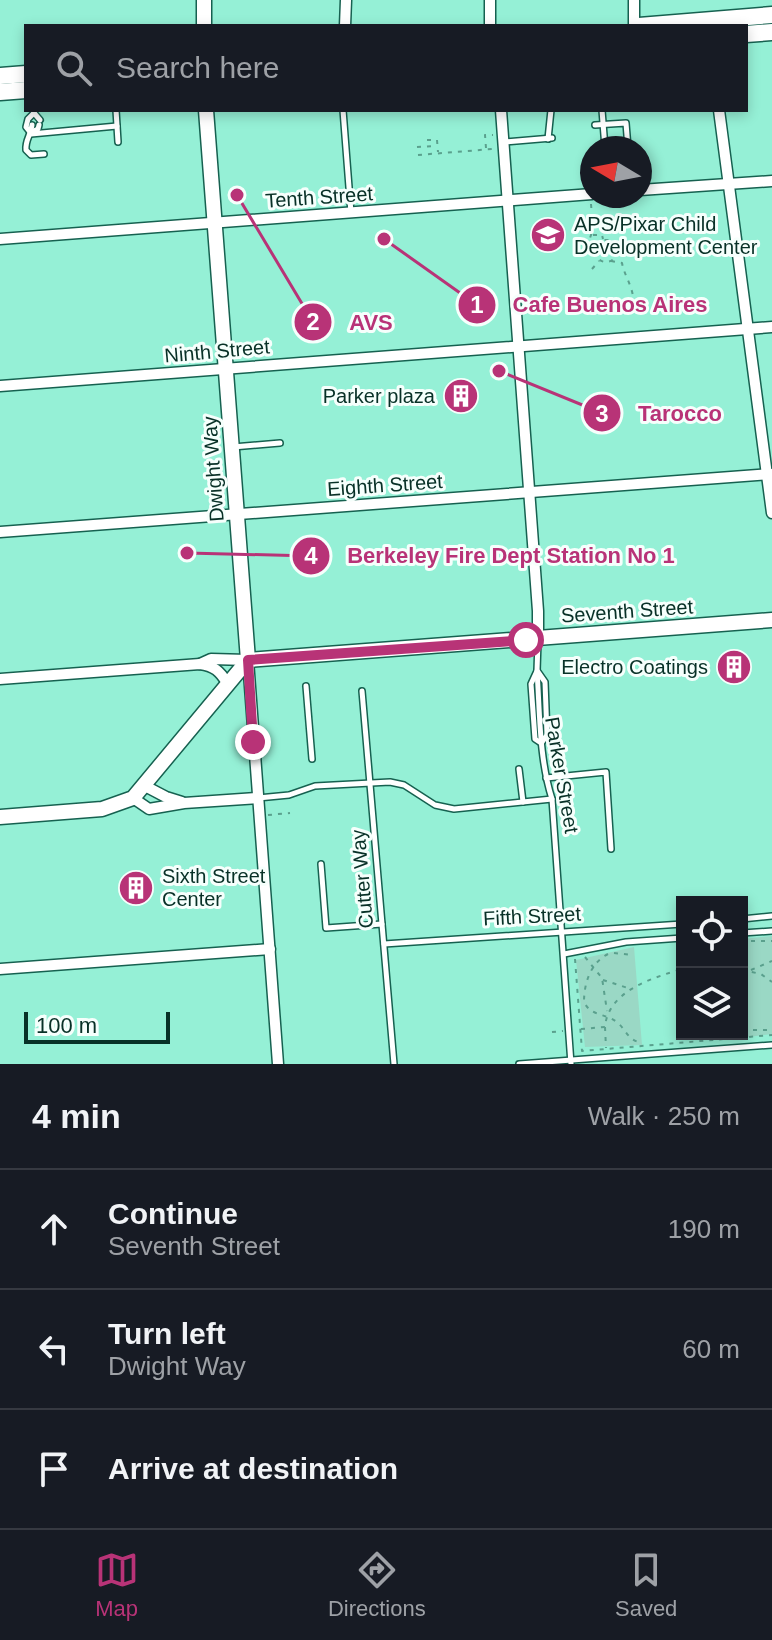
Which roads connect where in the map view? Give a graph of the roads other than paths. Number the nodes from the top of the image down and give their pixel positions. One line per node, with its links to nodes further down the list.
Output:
1 (204, 0): 7 (street)
2 (346, 0): 8 (street)
3 (490, 0): 9 (street)
4 (634, 0): 10 (street)
5 (772, 15): 6 (main road)
6 (708, 23): 11 (main road)
7 (204, 24)
8 (345, 24)
9 (490, 24)
10 (637, 24)
11 (684, 24)
12 (772, 32): 13 (main road)
13 (748, 34)
14 (24, 74): 15 (main road)
15 (0, 76)
16 (24, 90): 17 (main road)
17 (0, 92)
18 (116, 112): 28 (lane)
19 (206, 112): 42 (street, Dwight Way)
20 (343, 112): 41 (lane)
21 (501, 112): 34 (street, Parker Street)
22 (551, 112): 34 (lane)
23 (602, 112): 27 (lane)
24 (719, 112): 37 (street)
25 (35, 119): 29 (lane); 29 (lane)
26 (595, 125): 27 (lane)
27 (603, 125): 31 (lane); 32 (lane)
28 (117, 126): 29 (lane); 33 (lane)
29 (31, 133): 35 (lane)
30 (596, 134): 31 (lane)
31 (604, 134)
32 (627, 136)
33 (118, 142)
34 (503, 142): 40 (street, Parker Street)
35 (44, 154)
36 (772, 181): 37 (street)
37 (728, 184): 38 (street); 45 (street)
38 (652, 189)
39 (580, 195): 40 (street, Tenth Street)
40 (508, 202): 41 (street, Tenth Street); 46 (street, Parker Street)
41 (351, 213): 42 (street, Tenth Street)
42 (215, 223): 43 (street, Tenth Street); 47 (street, Dwight Way)
43 (0, 239)
44 (772, 327): 45 (street, Ninth Street)
45 (747, 330): 46 (street, Ninth Street); 51 (street)
46 (518, 347): 47 (street, Ninth Street); 52 (street, Parker Street)
47 (226, 368): 48 (street, Ninth Street); 50 (street, Dwight Way)
48 (0, 386)
49 (280, 443): 50 (lane)
50 (232, 447): 54 (street, Dwight Way)
51 (769, 474): 52 (street, Eighth Street); 53 (street)
52 (529, 493): 54 (street, Eighth Street); 57 (street, Parker Street)
53 (772, 513)
54 (237, 514): 55 (street, Eighth Street); 58 (street, Dwight Way)
55 (0, 532)
56 (772, 620): 57 (street, Seventh Street)
57 (538, 639): 58 (street, Seventh Street); 60 (lane, Parker Street)
58 (248, 660): 59 (street, Seventh Street); 62 (street); 72 (street, Dwight Way)
59 (200, 664): 61 (street, Seventh Street); 62 (street)
60 (537, 671): 65 (lane, Parker Street); 65 (lane)
61 (0, 679)
62 (227, 683): 70 (street)
63 (306, 686): 66 (lane)
64 (362, 691): 69 (lane, Cutter Way)
65 (541, 744): 68 (lane, Parker Street)
66 (312, 759)
67 (519, 769): 74 (lane)
68 (546, 778): 73 (lane, Parker Street); 77 (lane)
69 (370, 783): 72 (lane); 74 (lane); 81 (lane, Cutter Way)
70 (145, 786): 71 (street); 75 (street)
71 (133, 798): 75 (street); 76 (street)
72 (258, 798): 75 (street); 88 (street, Dwight Way)
73 (552, 799): 74 (lane); 83 (lane, Parker Street)
74 (523, 802)
75 (184, 803)
76 (0, 817)
77 (611, 849)
78 (321, 864): 81 (lane)
79 (772, 916): 80 (lane)
80 (748, 918)
81 (382, 924): 87 (lane, Cutter Way)
82 (676, 925): 83 (lane, Fifth Street)
83 (562, 930): 87 (lane, Fifth Street); 89 (lane, Parker Street)
84 (772, 931): 85 (lane)
85 (748, 933)
86 (676, 938): 89 (lane, Fifth Street)
87 (384, 944): 94 (lane, Cutter Way)
88 (270, 949): 90 (street); 93 (street, Dwight Way)
89 (564, 954): 92 (lane, Parker Street)
90 (0, 969)
91 (772, 1045): 92 (lane)
92 (571, 1062): 95 (lane)
93 (278, 1064)
94 (394, 1064)
95 (519, 1064)

